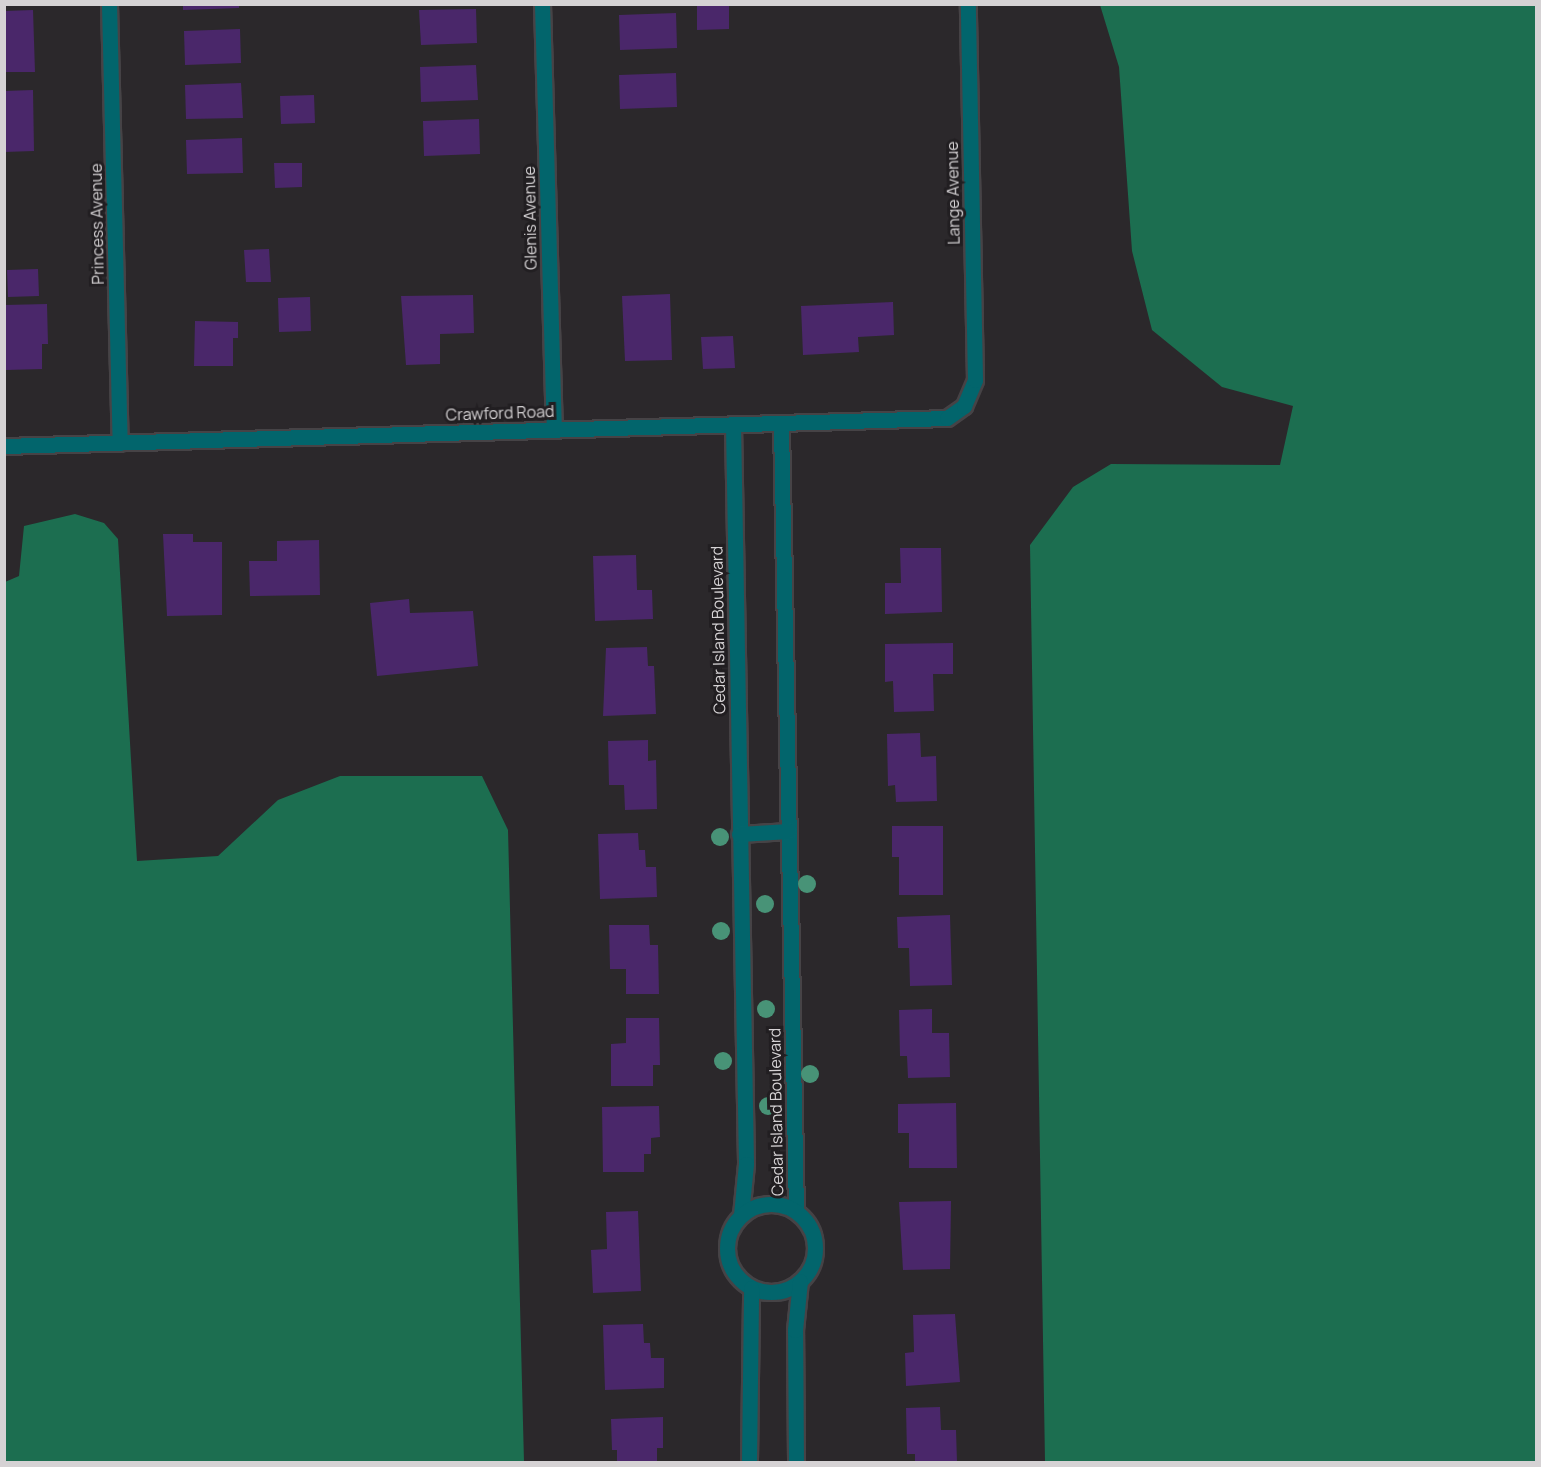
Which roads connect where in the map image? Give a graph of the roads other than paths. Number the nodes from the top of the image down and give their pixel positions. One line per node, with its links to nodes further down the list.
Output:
1 (109, 4): 8 (street, Princess Avenue)
2 (543, 4): 7 (street, Glenis Avenue)
3 (968, 4): 4 (street, Lange Avenue)
4 (975, 380): 5 (street, Crawford Road)
5 (781, 424): 6 (street, Crawford Road); 10 (street, Cedar Island Boulevard)
6 (733, 425): 7 (street, Crawford Road); 11 (street, Cedar Island Boulevard)
7 (554, 430): 8 (street, Crawford Road)
8 (120, 443): 9 (street, Crawford Road)
9 (4, 446)
10 (789, 831): 11 (street); 12 (street, Cedar Island Boulevard)
11 (740, 834): 13 (street, Cedar Island Boulevard)
12 (796, 1211): 13 (street, Cedar Island Boulevard); 14 (street, Cedar Island Boulevard)
13 (741, 1215): 15 (street, Cedar Island Boulevard)
14 (800, 1281): 15 (street); 17 (street, Cedar Island Boulevard)
15 (751, 1288): 16 (street)
16 (749, 1462)
17 (796, 1462)

